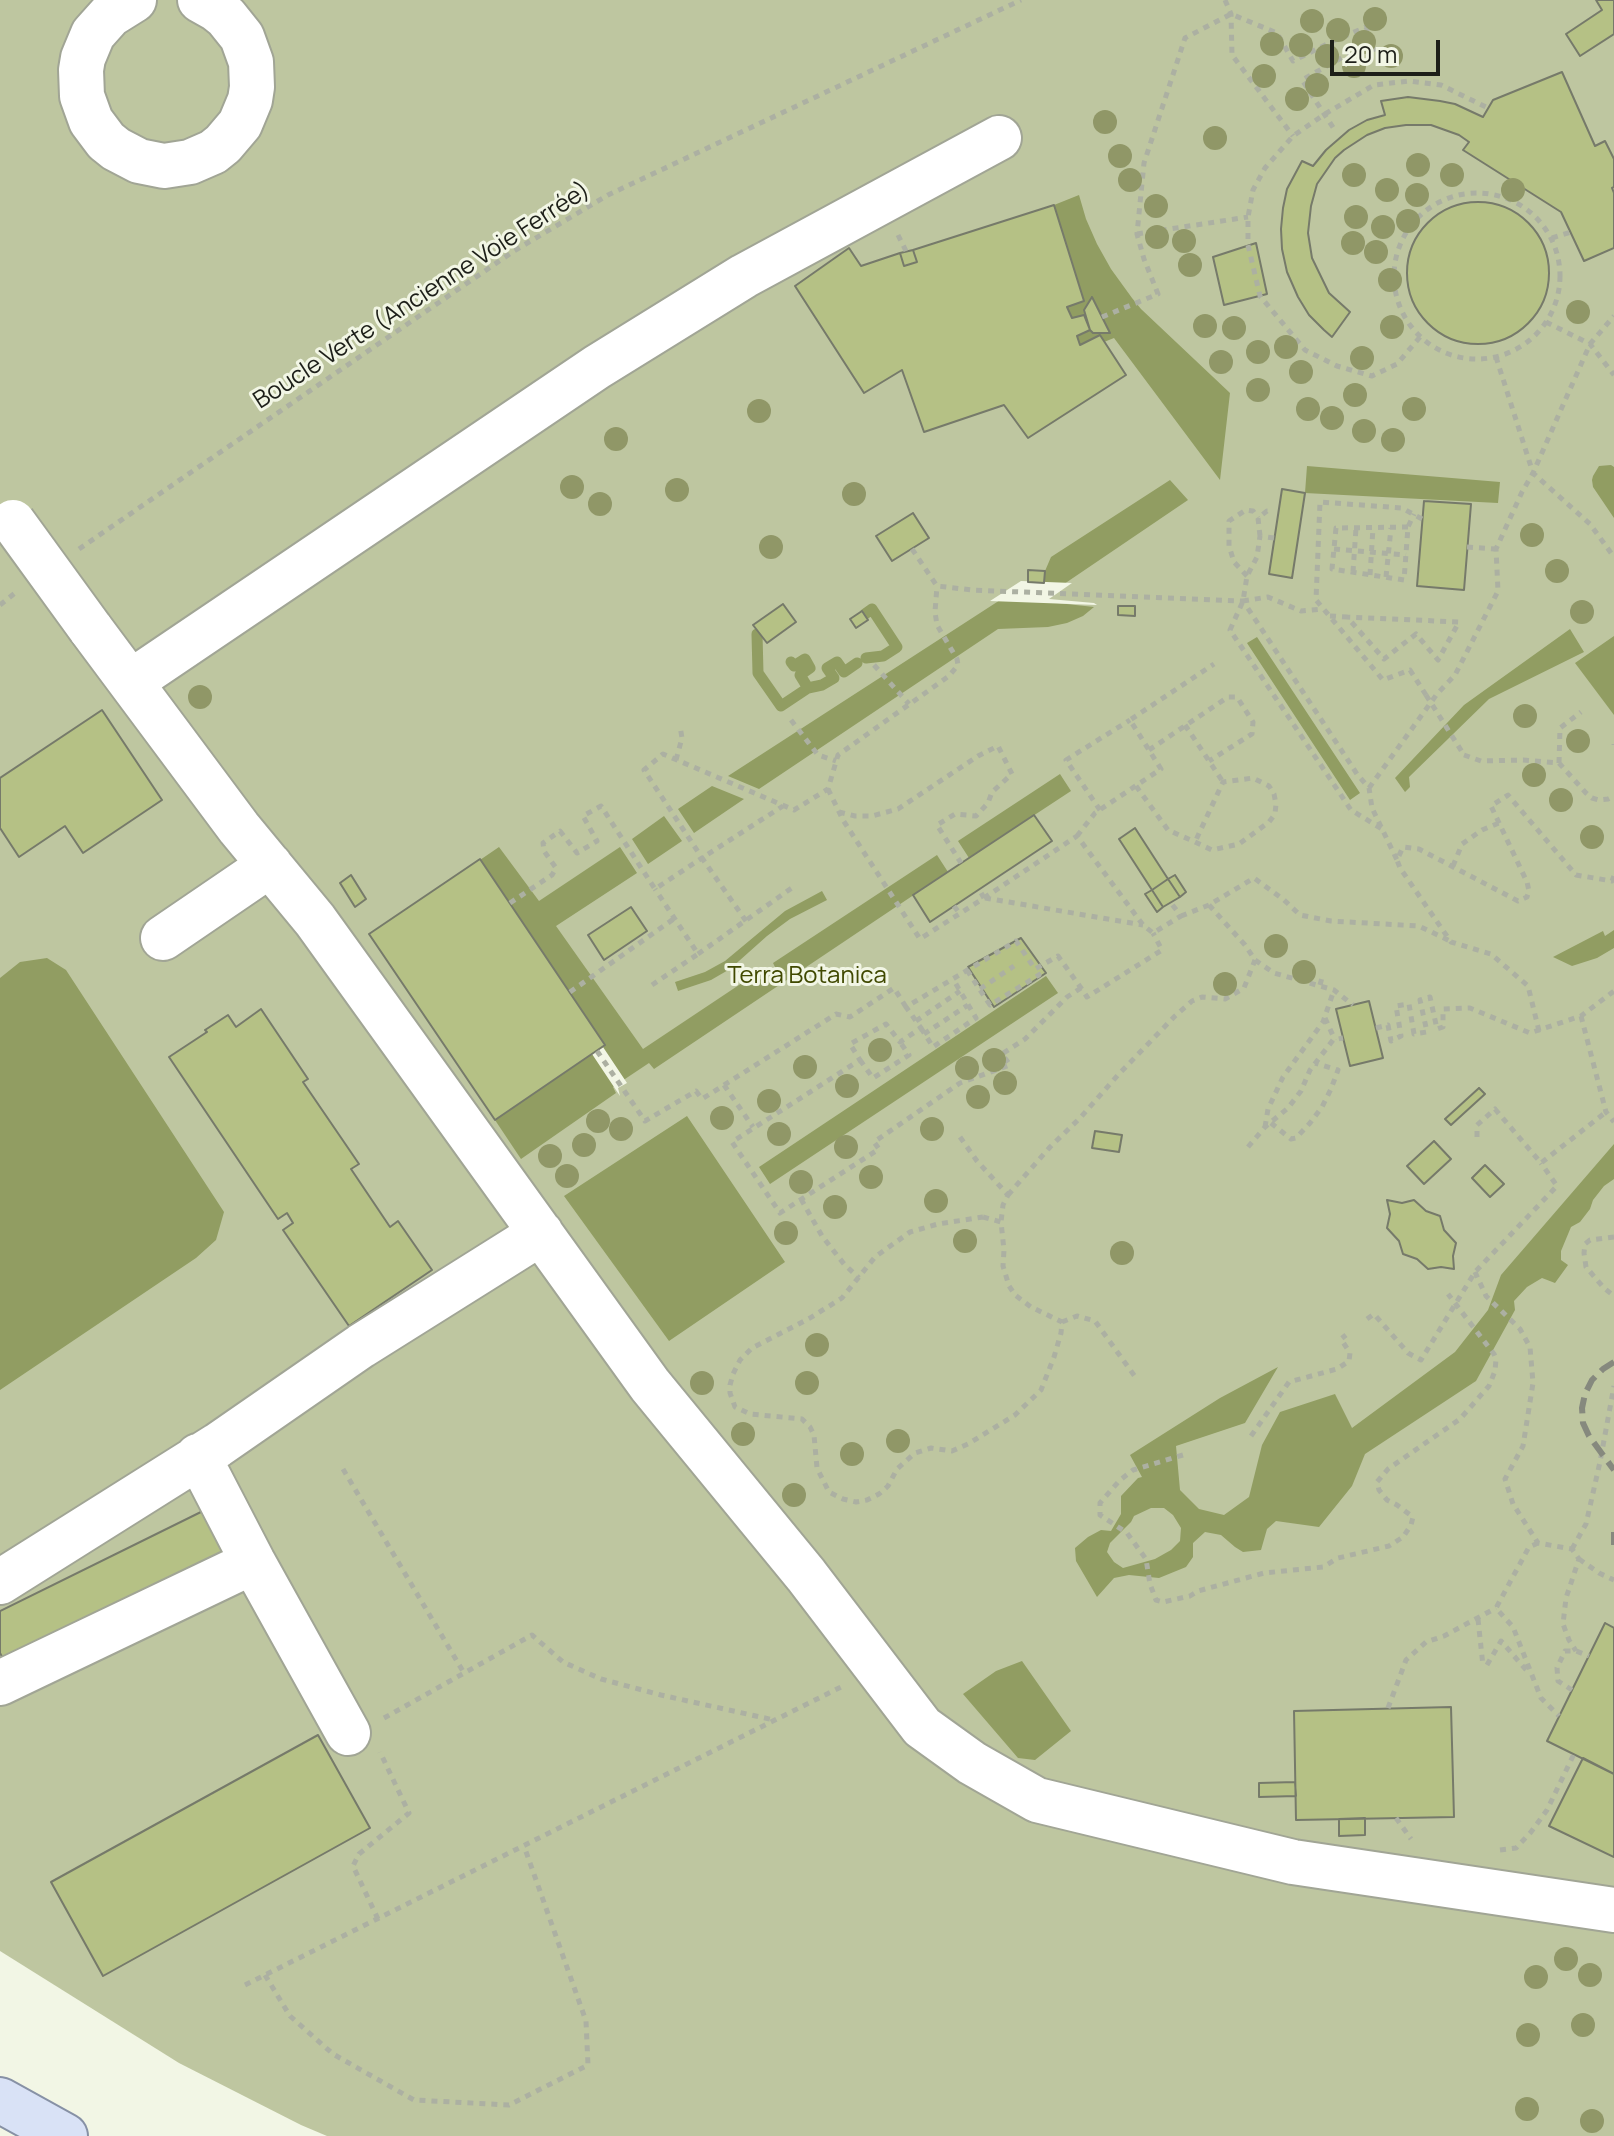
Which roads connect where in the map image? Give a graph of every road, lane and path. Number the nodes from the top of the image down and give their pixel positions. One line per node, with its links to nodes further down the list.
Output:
1 (200, 0): 4 (lane)
2 (1021, 0): 38 (path, Boucle Verte (Ancienne Voie Ferrée))
3 (1225, 0): 5 (path)
4 (124, 2)
5 (1231, 14): 7 (path); 9 (path); 13 (path)
6 (1488, 108): 7 (path)
7 (1325, 114): 8 (path); 9 (path)
8 (1336, 132)
9 (1293, 136): 11 (path)
10 (999, 138): 59 (lane)
11 (1248, 217): 13 (path); 18 (path)
12 (1571, 232): 14 (path)
13 (1137, 234): 16 (path)
14 (1552, 238): 17 (path); 18 (path)
15 (1614, 316): 19 (path)
16 (1102, 317)
17 (1546, 322): 19 (path); 20 (path)
18 (1420, 337): 20 (path)
19 (1590, 344): 21 (path); 22 (path)
20 (1496, 357): 22 (path)
21 (1614, 375)
22 (1533, 473): 37 (path); 43 (path)
23 (7, 511): 59 (lane, bridge)
24 (1272, 511): 26 (path)
25 (1414, 514): 27 (path); 28 (path); 52 (path)
26 (1258, 518): 32 (path); 46 (path)
27 (1422, 519)
28 (1408, 527): 31 (path); 42 (path)
29 (1356, 528): 30 (path); 36 (path); 39 (path)
30 (1373, 528): 31 (path); 40 (path)
31 (1391, 528): 41 (path)
32 (1260, 536): 33 (path); 46 (path)
33 (1274, 538)
34 (1467, 547): 37 (path)
35 (912, 549): 49 (path)
36 (1334, 549): 39 (path); 44 (path)
37 (1496, 549): 73 (path)
38 (75, 551)
39 (1354, 551): 40 (path); 44 (path)
40 (1372, 552): 41 (path); 45 (path)
41 (1388, 553): 42 (path); 47 (path)
42 (1406, 555): 47 (path)
43 (1614, 557)
44 (1353, 572): 45 (path)
45 (1370, 575): 47 (path)
46 (1247, 576): 50 (path)
47 (1386, 577)
48 (25, 586): 51 (path)
49 (937, 586): 50 (path); 60 (path)
50 (1243, 601): 52 (path); 73 (path); 80 (path)
51 (0, 605)
52 (1323, 609): 53 (path)
53 (1329, 616): 54 (path); 70 (path, bridge)
54 (1347, 617): 55 (path); 56 (path)
55 (1418, 621): 56 (path); 56 (path)
56 (1416, 634)
57 (1214, 664): 63 (path)
58 (874, 665): 60 (path)
59 (132, 681): 86 (lane)
60 (909, 704): 68 (path)
61 (1581, 712): 70 (path)
62 (791, 720): 68 (path)
63 (1130, 720): 66 (path); 77 (path)
64 (1185, 725): 66 (path); 69 (path); 69 (path)
65 (680, 726): 67 (path)
66 (1149, 750): 72 (path)
67 (676, 760): 76 (path); 83 (path)
68 (836, 761): 74 (path)
69 (1209, 761): 71 (path)
70 (1559, 763): 75 (path)
71 (1223, 782): 82 (path); 82 (path)
72 (1136, 786): 77 (path); 82 (path)
73 (1369, 788): 80 (path)
74 (828, 789): 76 (path); 78 (path)
75 (1614, 796)
76 (783, 806): 83 (path)
77 (1100, 810): 81 (path)
78 (839, 812): 85 (path); 97 (path)
79 (1499, 823): 87 (path); 87 (path); 88 (path)
80 (1382, 829): 84 (path)
81 (1077, 836): 92 (path); 101 (path)
82 (1195, 842)
83 (702, 858): 90 (path); 100 (path)
84 (1397, 860): 87 (path); 104 (path)
85 (961, 863)
86 (270, 865): 103 (lane); 147 (lane)
87 (1453, 866)
88 (1614, 876)
89 (796, 885): 100 (path)
90 (655, 889): 93 (path); 99 (path)
91 (979, 889): 92 (path)
92 (984, 898): 97 (path); 101 (path)
93 (510, 903)
94 (1171, 903): 98 (path)
95 (1209, 905): 98 (path); 104 (path); 106 (path)
96 (954, 906): 97 (path)
97 (960, 914)
98 (1181, 916): 102 (path)
99 (675, 918): 105 (path); 119 (path)
100 (746, 921): 105 (path)
101 (1143, 925): 102 (path)
102 (1153, 933): 114 (path)
103 (163, 938)
104 (1451, 942): 128 (path)
105 (698, 954): 112 (path)
106 (1255, 960): 113 (path); 144 (path)
107 (1014, 966): 115 (path)
108 (1035, 969): 109 (path); 114 (path); 115 (path)
109 (967, 970): 111 (path); 115 (path)
110 (1323, 974): 113 (path)
111 (953, 979): 117 (path); 122 (path)
112 (652, 985)
113 (1320, 985): 116 (path)
114 (1081, 988): 145 (path)
115 (980, 989)
116 (1334, 990): 121 (path); 124 (path)
117 (960, 991): 120 (path); 125 (path)
118 (1614, 991): 123 (path)
119 (570, 992)
120 (968, 1005): 127 (path); 127 (path)
121 (1353, 1005)
122 (906, 1007): 125 (path); 135 (path)
123 (1581, 1016): 128 (path); 136 (path)
124 (1325, 1017): 130 (path); 138 (path)
125 (916, 1021): 127 (path)
126 (1376, 1028): 128 (path)
127 (923, 1031): 131 (path)
128 (1539, 1031)
129 (1343, 1038): 130 (path)
130 (1335, 1040): 134 (path)
131 (900, 1042): 133 (path); 133 (path)
132 (597, 1051): 135 (path)
133 (860, 1060): 139 (path)
134 (1315, 1063): 138 (path); 138 (path)
135 (724, 1085): 139 (path)
136 (1606, 1112): 137 (path); 143 (path)
137 (1614, 1122)
138 (1268, 1125): 142 (path)
139 (753, 1127): 145 (path)
140 (960, 1137): 144 (path)
141 (1477, 1137): 143 (path)
142 (1248, 1147)
143 (1541, 1163): 149 (path)
144 (1008, 1195): 146 (path)
145 (801, 1199): 150 (path)
146 (1001, 1222): 150 (path); 155 (path)
147 (541, 1233): 161 (lane); 173 (lane)
148 (1614, 1237): 152 (path)
149 (1475, 1272): 153 (path); 163 (path)
150 (859, 1278): 155 (path)
151 (1448, 1294): 153 (path)
152 (1614, 1296)
153 (1456, 1304): 154 (path); 160 (path)
154 (1367, 1319)
155 (1062, 1322): 157 (path)
156 (1346, 1335): 159 (path)
157 (1136, 1378)
158 (1614, 1386): 164 (path)
159 (1251, 1436)
160 (1183, 1455)
161 (198, 1456): 166 (lane); 168 (lane)
162 (343, 1469): 174 (path)
163 (1538, 1543): 164 (path); 169 (path)
164 (1572, 1549): 165 (path)
165 (1579, 1559): 167 (path); 171 (path)
166 (253, 1562): 176 (lane); 181 (lane)
167 (1614, 1580)
168 (0, 1582)
169 (1496, 1608): 170 (path); 175 (path)
170 (1478, 1619): 175 (path); 178 (path)
171 (1576, 1651): 172 (path); 177 (path)
172 (1589, 1656)
173 (877, 1669): 180 (path); 187 (lane)
174 (464, 1673): 180 (path); 181 (path)
175 (1531, 1676): 179 (path)
176 (0, 1683)
177 (1572, 1690)
178 (1388, 1708)
179 (1559, 1716)
180 (775, 1720): 185 (path)
181 (368, 1731): 188 (path)
182 (1574, 1754): 186 (path)
183 (1396, 1818): 184 (path)
184 (1415, 1842)
185 (524, 1846): 188 (path); 189 (path)
186 (1489, 1852)
187 (1614, 1910)
188 (378, 1919): 189 (path)
189 (265, 1975): 190 (path)
190 (245, 1985)
191 (0, 2100): 192 (main road)
192 (65, 2136)

